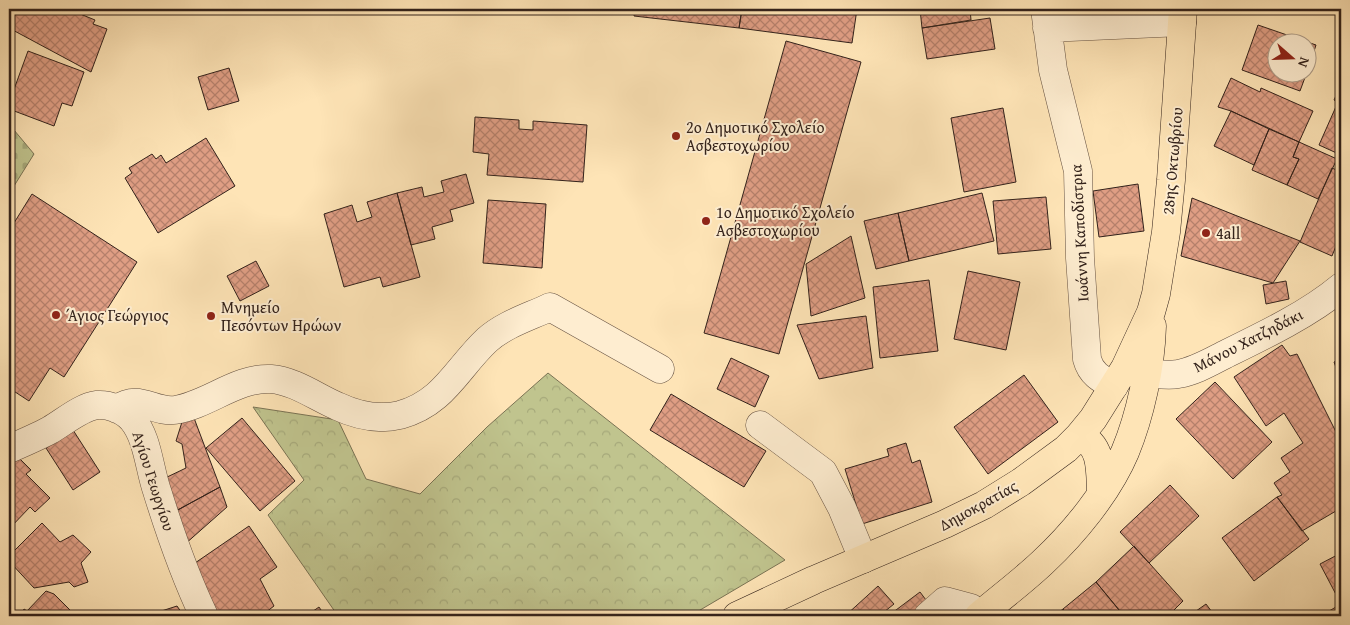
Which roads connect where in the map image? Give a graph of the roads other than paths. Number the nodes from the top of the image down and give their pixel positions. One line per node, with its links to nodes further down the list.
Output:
1 (1182, 16): 2 (street); 4 (main road, 28ης Οκτωβρίου)
2 (1046, 18): 7 (street, Ιωάννη Καποδίστρια)
3 (1341, 287): 6 (street, Μάνου Χατζηδάκι)
4 (1151, 312): 6 (main road); 7 (main road, Δημοκρατίας)
5 (660, 369): 8 (street)
6 (1147, 373): 12 (main road)
7 (1114, 386): 10 (main road, Δημοκρατίας)
8 (117, 409): 11 (street); 15 (street, Αγίου Γεωργίου)
9 (760, 425): 13 (street)
10 (1079, 436): 12 (main road); 13 (main road, Δημοκρατίας)
11 (9, 449)
12 (1100, 494): 14 (main road)
13 (863, 559): 16 (main road, Δημοκρατίας)
14 (975, 612): 17 (street)
15 (204, 616)
16 (737, 616)
17 (928, 616)

